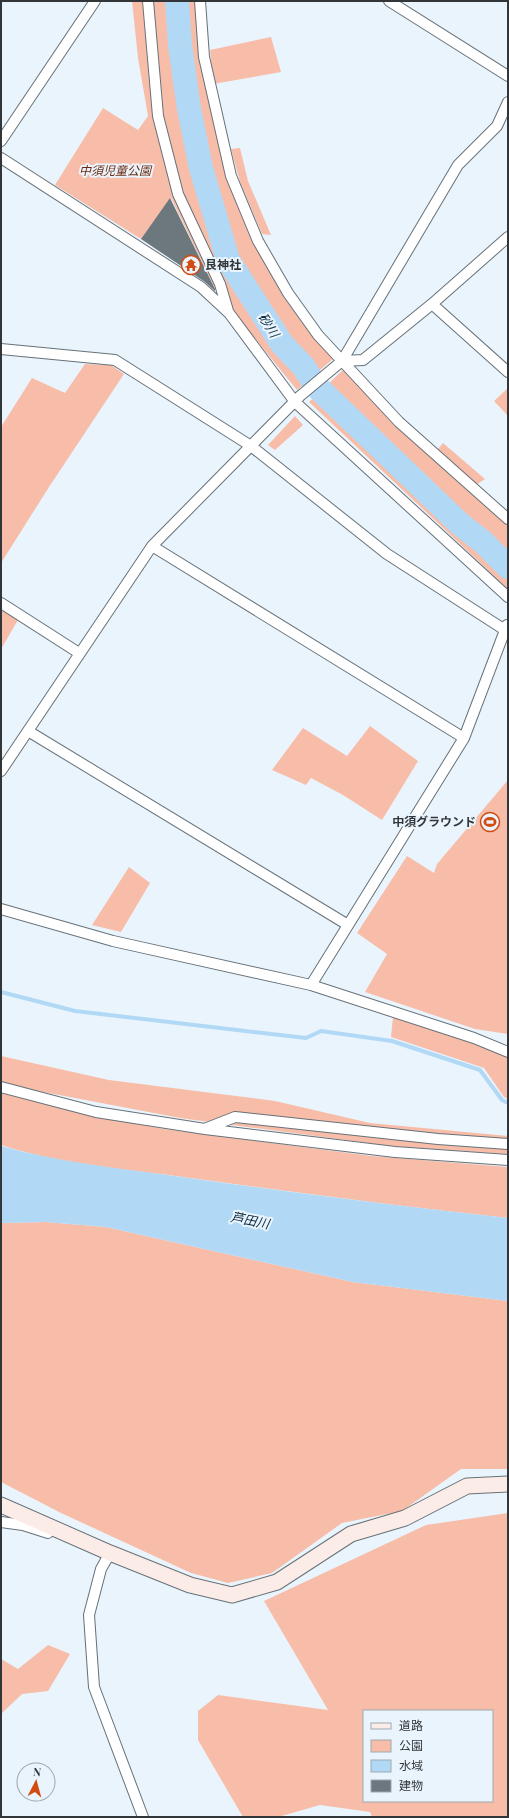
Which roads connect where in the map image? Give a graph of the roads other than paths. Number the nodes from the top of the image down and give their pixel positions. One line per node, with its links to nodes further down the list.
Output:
1 (95, 1): 7 (street)
2 (148, 1): 11 (street)
3 (200, 1): 13 (street)
4 (390, 1): 5 (street)
5 (508, 76)
6 (508, 102): 13 (street)
7 (1, 141)
8 (1, 158): 11 (street)
9 (508, 238): 10 (street)
10 (432, 304): 13 (street); 14 (street)
11 (229, 313): 15 (street)
12 (1, 349): 16 (street)
13 (342, 361): 15 (street); 17 (street)
14 (508, 372)
15 (298, 399): 16 (street); 19 (street)
16 (251, 446): 18 (street); 21 (street)
17 (506, 513)
18 (152, 546): 22 (street); 24 (street)
19 (508, 596)
20 (1, 603): 22 (street)
21 (506, 627): 24 (street)
22 (79, 653): 23 (street)
23 (28, 731): 25 (street); 27 (street)
24 (464, 738): 27 (street)
25 (1, 770)
26 (1, 909): 28 (street)
27 (348, 925): 28 (street)
28 (311, 985): 29 (street)
29 (508, 1052)
30 (1, 1087): 31 (street)
31 (205, 1128): 32 (street); 33 (street)
32 (508, 1144)
33 (508, 1160)
34 (508, 1484): 38 (street)
35 (1, 1505): 37 (street)
36 (1, 1522): 37 (street)
37 (51, 1527): 38 (street)
38 (110, 1553): 39 (street)
39 (143, 1817)

